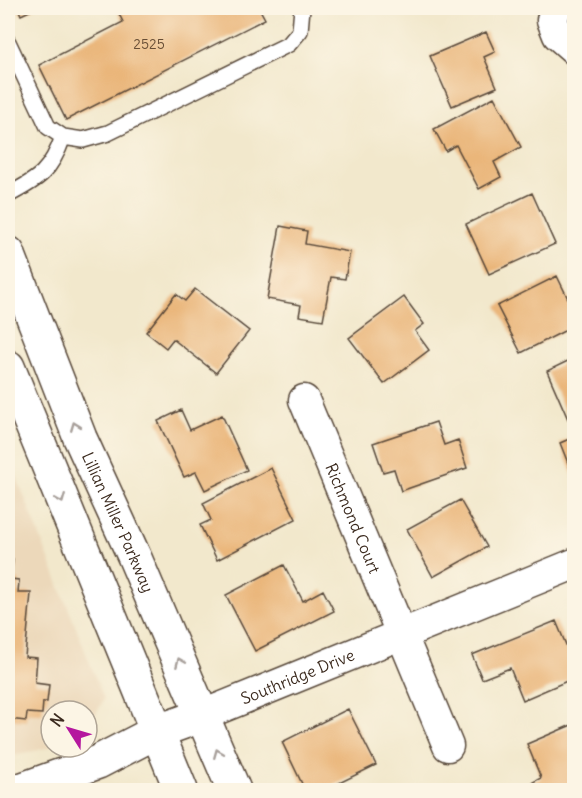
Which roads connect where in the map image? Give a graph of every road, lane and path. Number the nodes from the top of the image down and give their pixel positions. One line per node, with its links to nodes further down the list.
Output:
1 (302, 8): 5 (lane)
2 (556, 8): 4 (street)
3 (8, 42): 5 (lane)
4 (574, 48)
5 (63, 136): 6 (lane)
6 (8, 195)
7 (8, 254): 12 (main road, Lillian Miller Parkway, one-way to 7)
8 (8, 367): 13 (main road, one-way to 13)
9 (304, 400): 11 (street, Richmond Court)
10 (574, 564): 11 (street, Southridge Drive)
11 (404, 635): 12 (street, Southridge Drive); 14 (street, Richmond Court)
12 (203, 715): 13 (main road, Southridge Drive); 17 (main road, Lillian Miller Parkway, one-way to 12)
13 (156, 732): 15 (main road, Southridge Drive); 16 (main road)
14 (448, 746)
15 (20, 790)
16 (181, 790)
17 (234, 790)

